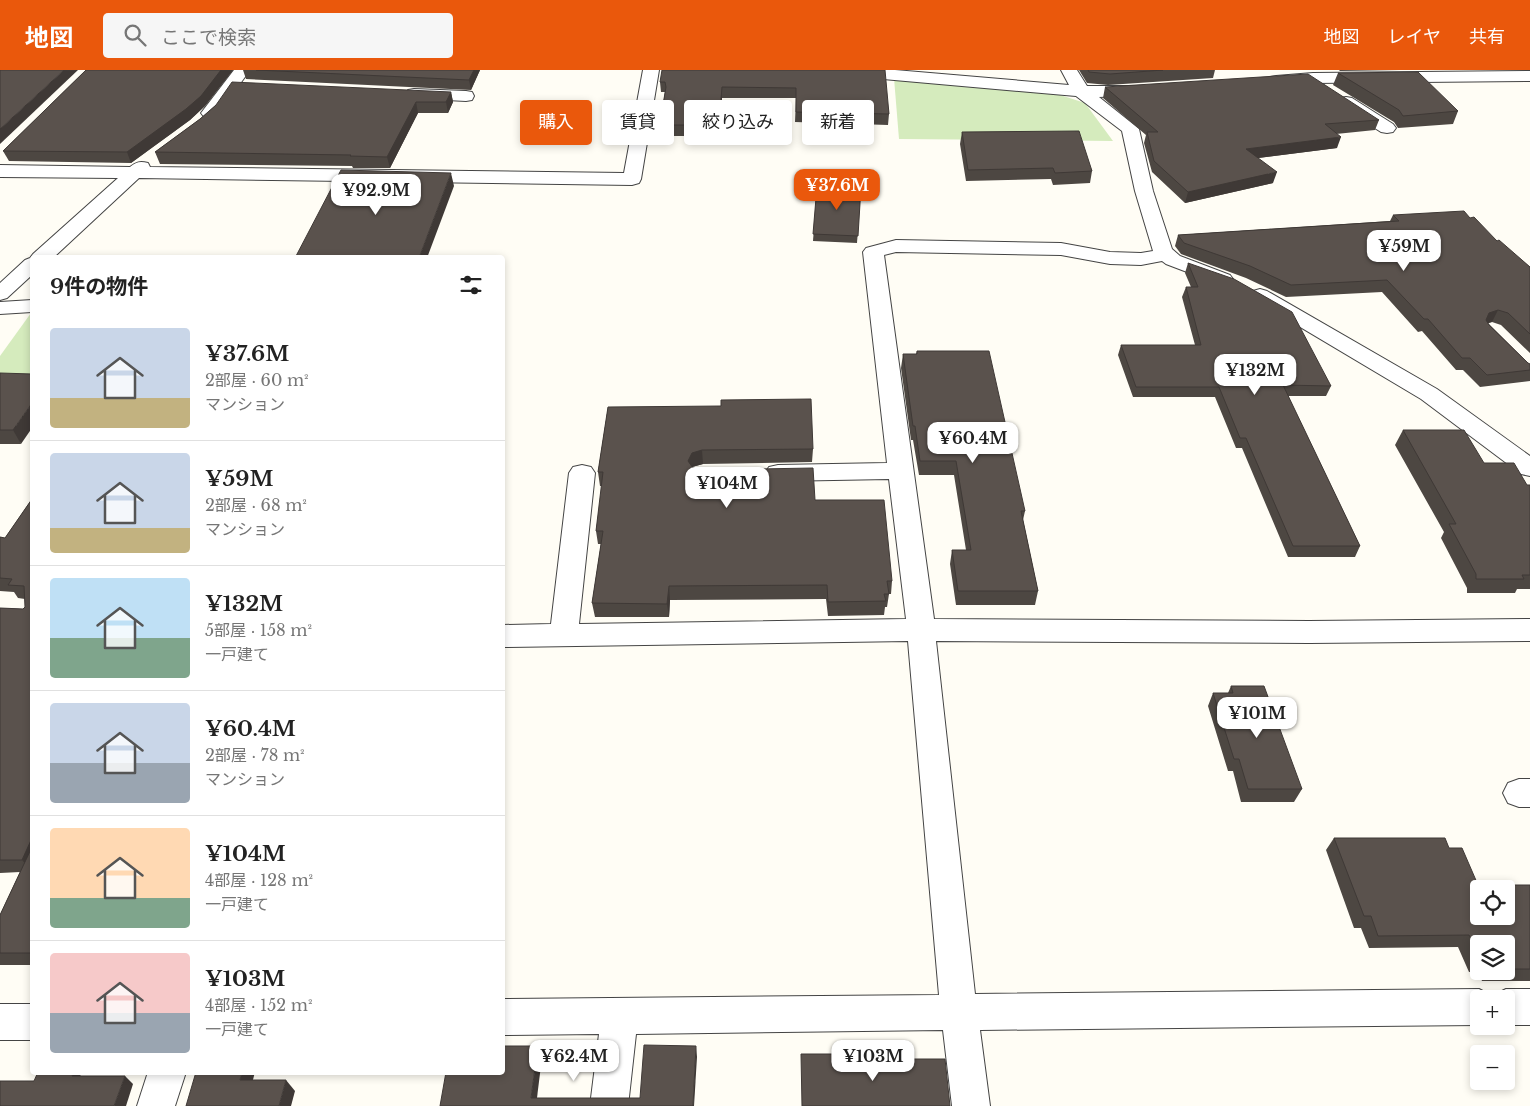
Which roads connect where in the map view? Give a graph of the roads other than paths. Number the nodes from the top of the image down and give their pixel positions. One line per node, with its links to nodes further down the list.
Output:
1 (242, 70): 9 (street)
2 (651, 70): 19 (street)
3 (845, 70): 12 (street)
4 (1069, 70): 12 (street)
5 (1420, 74): 6 (street); 7 (street)
6 (1530, 76)
7 (1308, 78): 8 (street); 16 (street)
8 (1261, 82)
9 (230, 86): 10 (street); 15 (street)
10 (250, 87)
11 (1156, 89): 12 (street)
12 (1081, 91): 20 (street)
13 (397, 93): 14 (street)
14 (466, 96)
15 (197, 125)
16 (1387, 128)
17 (158, 154): 19 (street)
18 (0, 171): 19 (street)
19 (134, 172): 21 (street)
20 (1166, 254): 26 (street); 27 (street)
21 (43, 255)
22 (30, 266): 23 (street)
23 (0, 294)
24 (30, 306): 25 (street)
25 (0, 308)
26 (1530, 468)
27 (901, 472): 29 (street); 30 (street)
28 (582, 473): 33 (street)
29 (753, 473)
30 (921, 630): 31 (street); 33 (street); 37 (street)
31 (1530, 630)
32 (505, 636): 33 (street)
33 (564, 636)
34 (1470, 1007): 37 (street)
35 (1515, 1007): 36 (street)
36 (1530, 1007)
37 (959, 1012): 38 (street); 45 (street)
38 (620, 1016): 39 (street); 44 (street)
39 (505, 1017)
40 (0, 1022): 41 (street)
41 (30, 1022)
42 (165, 1075): 43 (street)
43 (156, 1106)
44 (609, 1106)
45 (971, 1106)

